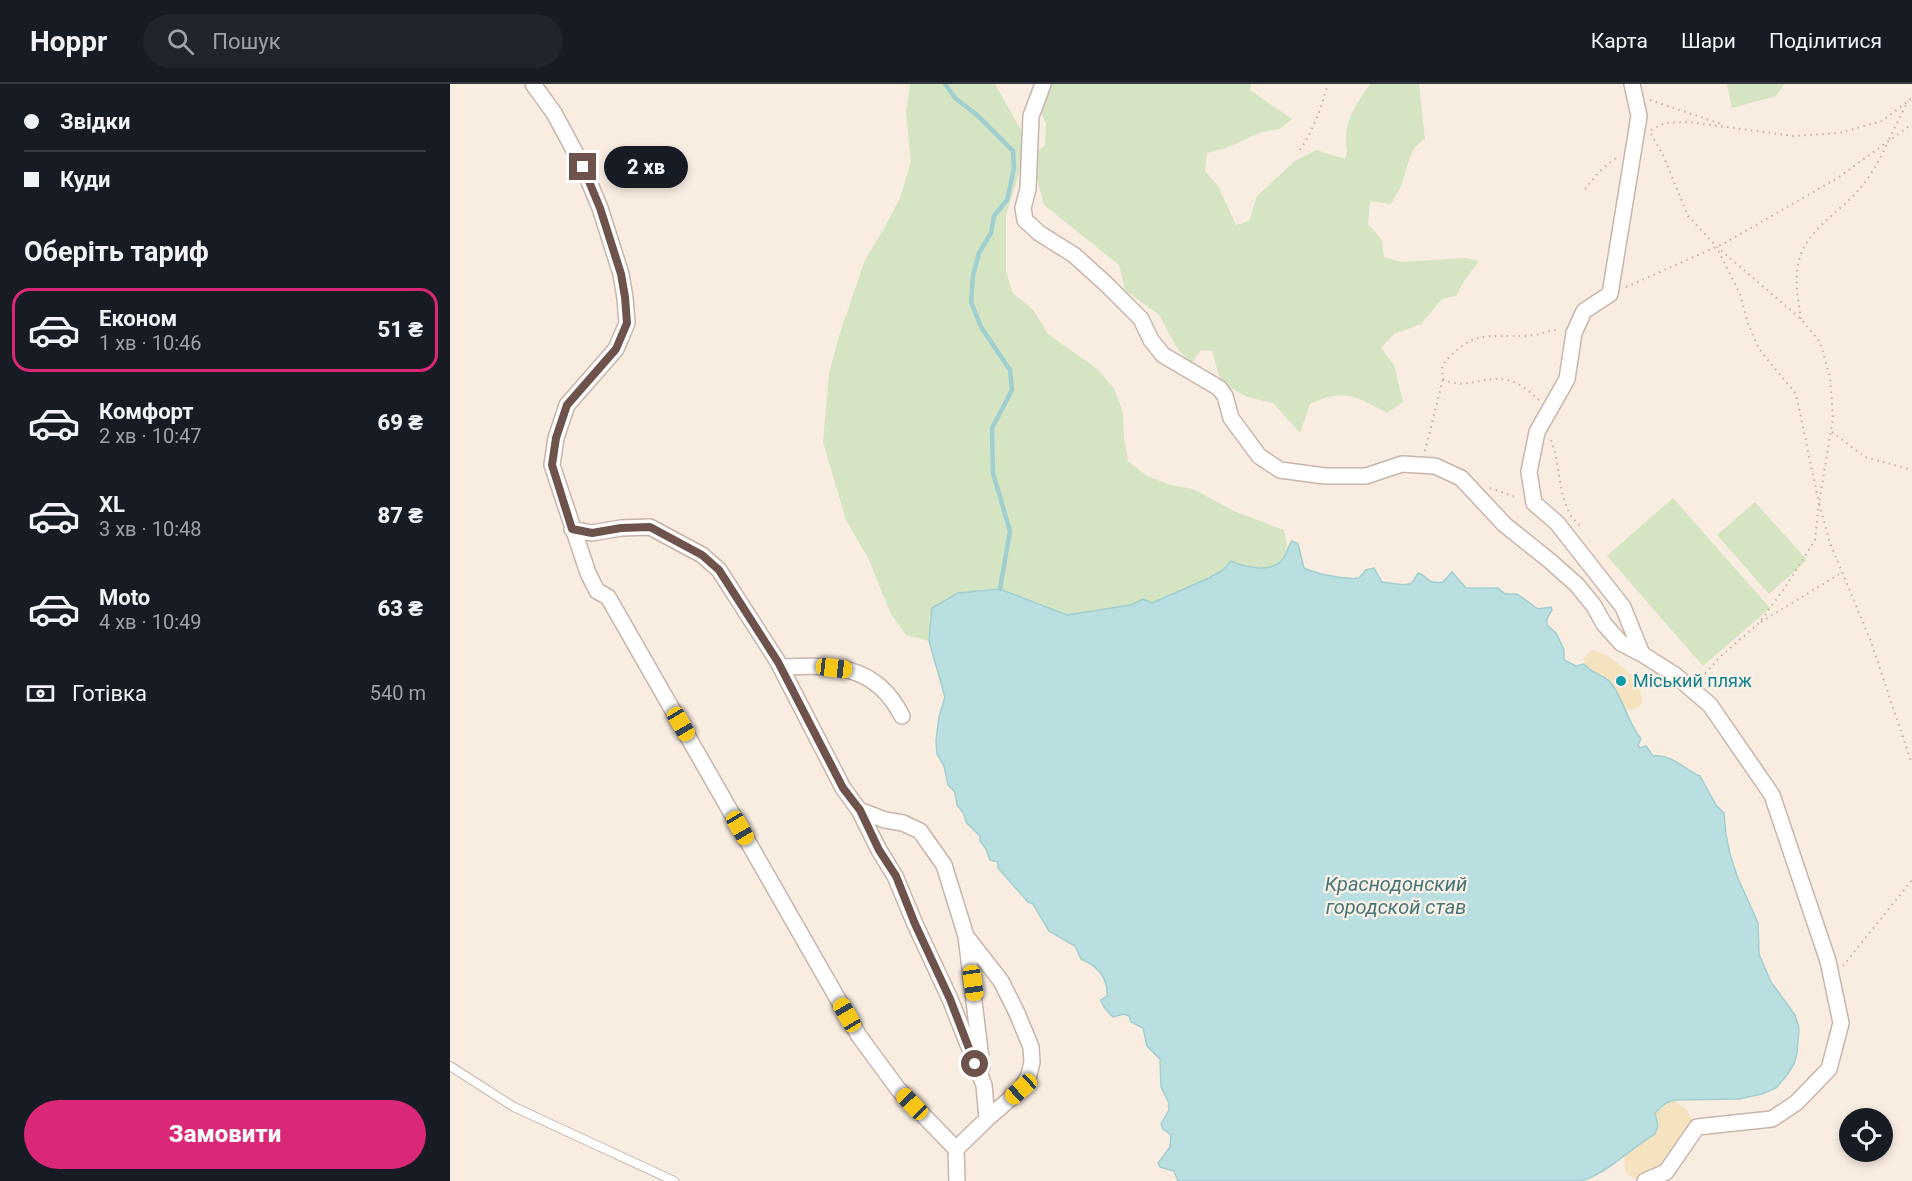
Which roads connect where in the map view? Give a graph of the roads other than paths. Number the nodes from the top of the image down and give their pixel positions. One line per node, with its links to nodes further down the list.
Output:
1 (533, 84): 4 (street)
2 (1043, 84): 5 (street)
3 (1634, 91): 5 (street)
4 (572, 529): 6 (street); 13 (street)
5 (1642, 654): 16 (street)
6 (781, 668): 7 (street); 8 (street)
7 (902, 716)
8 (860, 810): 9 (street); 11 (street)
9 (966, 936): 11 (street); 12 (street)
10 (450, 1066): 14 (lane)
11 (984, 1085): 12 (street)
12 (987, 1119): 13 (street)
13 (956, 1149): 15 (street)
14 (674, 1181)
15 (957, 1181)
16 (1645, 1181)

